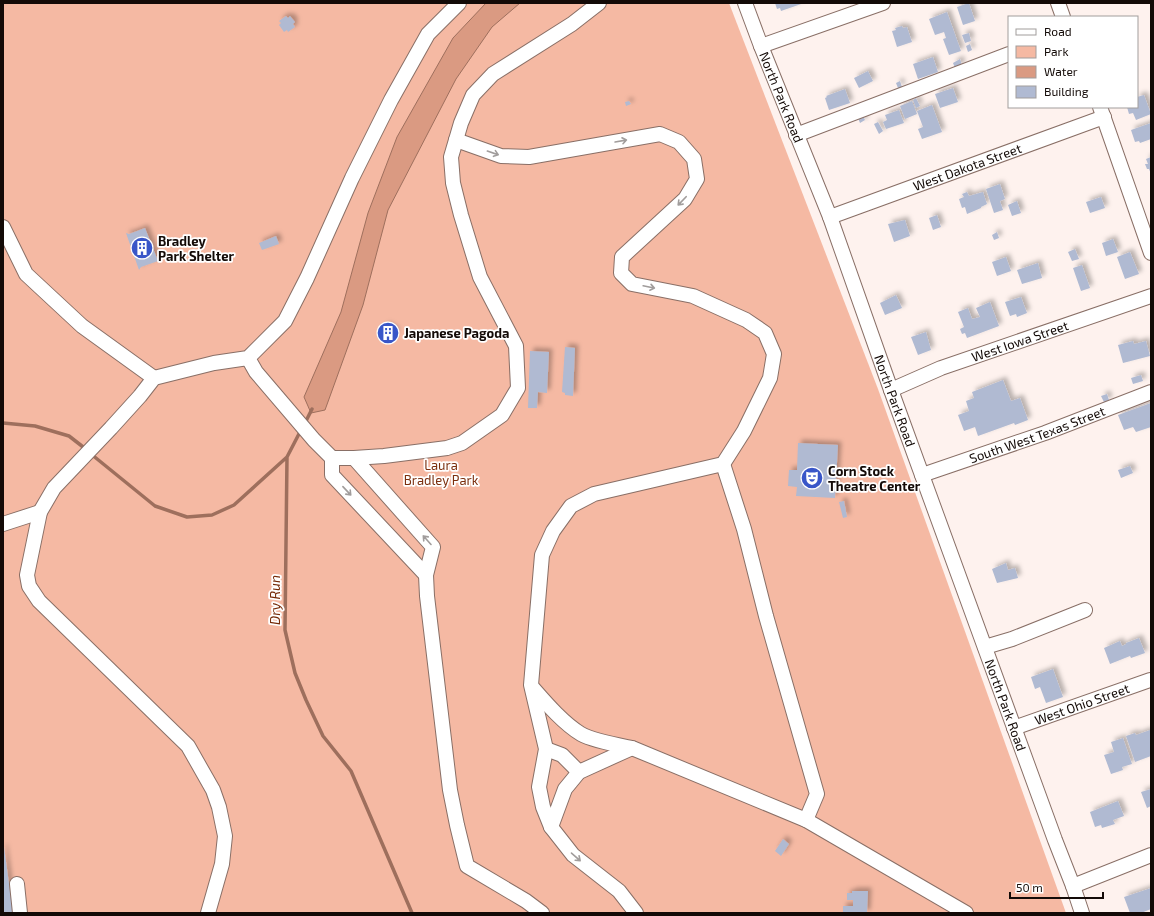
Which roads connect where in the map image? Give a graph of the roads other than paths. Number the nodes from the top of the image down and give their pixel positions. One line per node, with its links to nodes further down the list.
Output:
1 (459, 3): 16 (street)
2 (599, 3): 11 (street)
3 (745, 3): 7 (street, North Park Road)
4 (883, 3): 7 (street)
5 (1058, 3): 6 (street)
6 (1063, 16)
7 (760, 46): 10 (street, North Park Road)
8 (1008, 54): 10 (street)
9 (1102, 112): 12 (street, West Dakota Street); 14 (street)
10 (796, 135): 12 (street, North Park Road)
11 (456, 140): 21 (street); 22 (street, one-way to 22)
12 (830, 217): 18 (street, North Park Road)
13 (3, 227): 17 (street)
14 (1151, 253)
15 (1151, 296): 18 (street, West Iowa Street)
16 (248, 358): 17 (street); 20 (street)
17 (154, 378): 24 (street)
18 (890, 390): 23 (street, North Park Road)
19 (1151, 392): 23 (street, South West Texas Street)
20 (332, 458): 21 (street); 26 (street, one-way to 26)
21 (354, 458): 26 (street, one-way to 21)
22 (723, 464): 30 (street); 35 (street)
23 (922, 475): 28 (street, North Park Road)
24 (40, 512): 25 (street); 41 (street)
25 (3, 524)
26 (426, 575): 42 (street)
27 (1085, 610): 28 (street)
28 (985, 647): 31 (street, North Park Road)
29 (1150, 680): 31 (street, West Ohio Street)
30 (531, 685): 32 (street); 33 (street)
31 (1014, 728): 39 (street, North Park Road)
32 (632, 748): 34 (street); 35 (street)
33 (546, 749): 34 (street); 36 (street)
34 (579, 772): 36 (street)
35 (806, 820): 44 (street)
36 (551, 827): 43 (street, one-way to 43)
37 (1151, 855): 39 (street)
38 (17, 884): 40 (street)
39 (1074, 886): 45 (street, North Park Road)
40 (20, 913)
41 (208, 913)
42 (542, 913)
43 (636, 913)
44 (966, 913)
45 (1082, 913)

